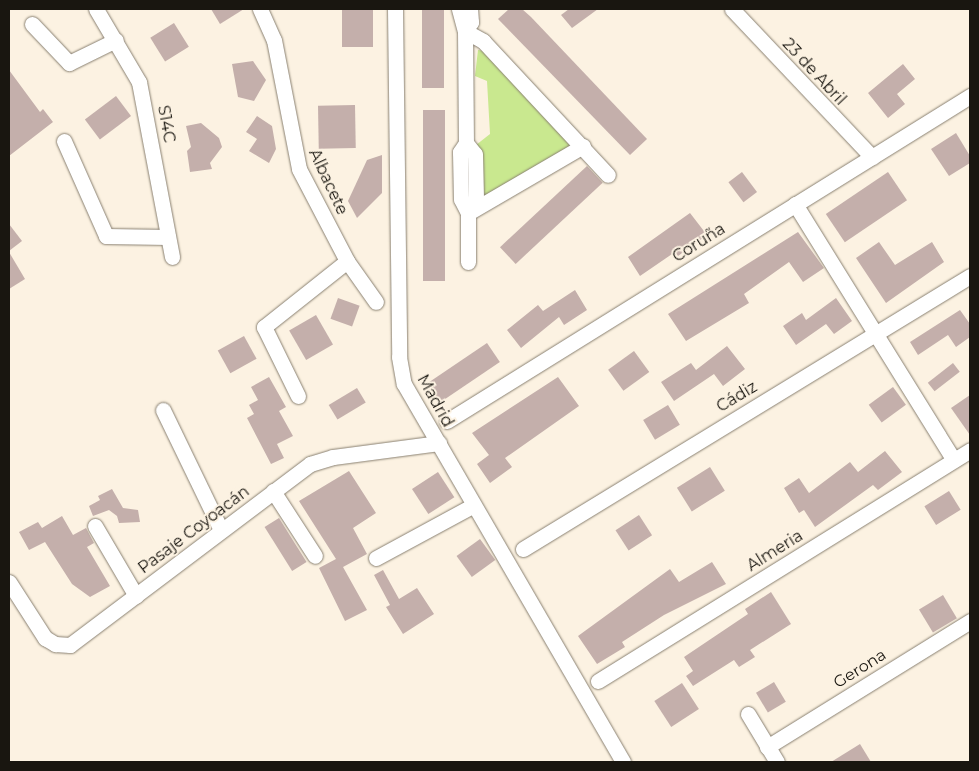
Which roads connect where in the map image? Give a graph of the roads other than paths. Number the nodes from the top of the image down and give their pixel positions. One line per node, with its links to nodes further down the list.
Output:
1 (96, 9): 9 (street, S14C)
2 (260, 9): 19 (street, Albacete)
3 (395, 9): 27 (street, Madrid)
4 (459, 9): 8 (street)
5 (470, 9): 8 (street)
6 (732, 9): 13 (street, 23 de Abril)
7 (32, 24): 9 (street)
8 (465, 31): 12 (street); 16 (street)
9 (116, 40): 17 (street, S14C)
10 (970, 96): 13 (street, Coruña)
11 (64, 141): 17 (street)
12 (583, 146): 14 (street); 16 (street)
13 (872, 157): 15 (street, Coruña)
14 (608, 175)
15 (795, 204): 23 (street); 26 (street, Coruña)
16 (468, 213): 20 (street)
17 (168, 237): 18 (street, S14C)
18 (172, 257)
19 (347, 261): 22 (street, Albacete); 24 (street)
20 (468, 262)
21 (970, 276): 23 (street, Cádiz)
22 (376, 302)
23 (877, 332): 29 (street); 34 (street, Cádiz)
24 (298, 396)
25 (163, 410): 33 (street)
26 (447, 421)
27 (439, 443): 30 (street, Pasaje Coyoacán); 31 (street, Madrid)
28 (970, 450): 29 (street, Almeria)
29 (954, 460): 40 (street, Almeria)
30 (273, 491): 33 (street, Pasaje Coyoacán); 35 (street)
31 (474, 505): 36 (street); 43 (street, Madrid)
32 (94, 526): 38 (street)
33 (221, 530): 38 (street, Pasaje Coyoacán)
34 (523, 549)
35 (314, 556)
36 (376, 558)
37 (9, 582): 38 (street, Pasaje Coyoacán)
38 (136, 596)
39 (970, 621): 42 (street, Gerona)
40 (598, 681)
41 (748, 714): 42 (street)
42 (767, 747): 44 (street)
43 (623, 762)
44 (777, 762)

